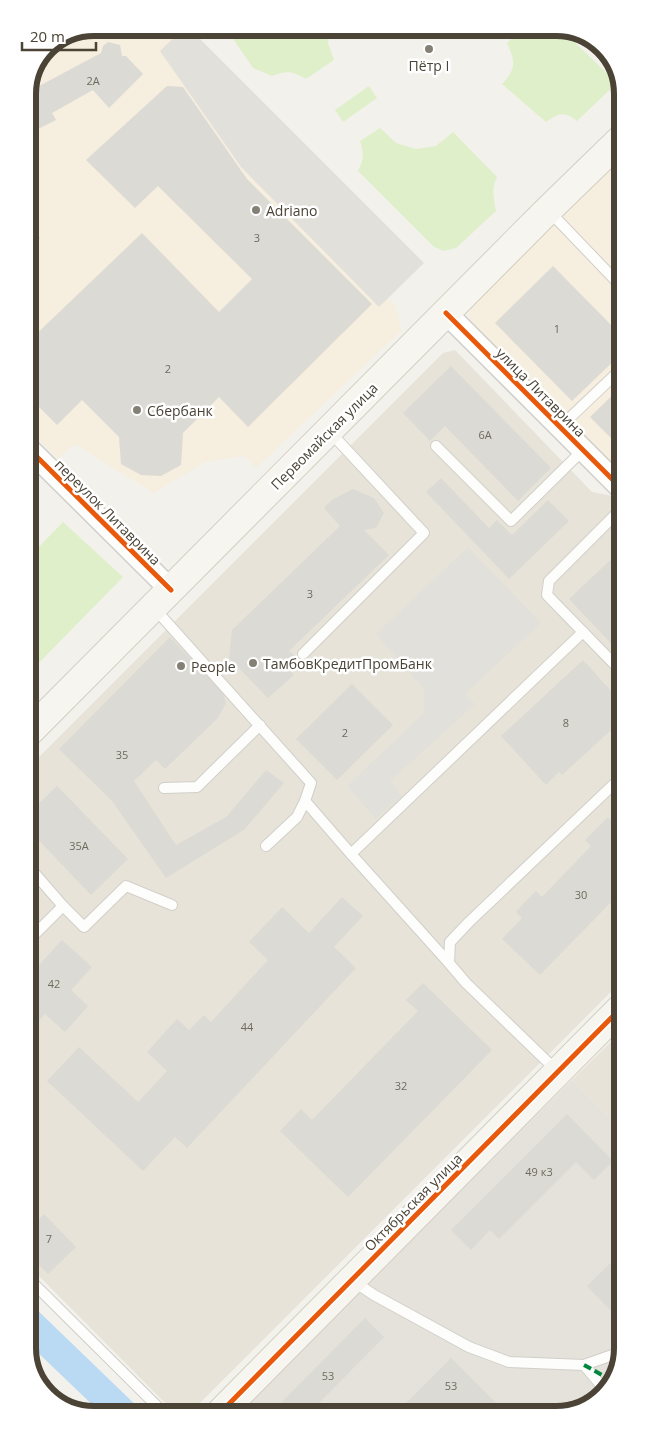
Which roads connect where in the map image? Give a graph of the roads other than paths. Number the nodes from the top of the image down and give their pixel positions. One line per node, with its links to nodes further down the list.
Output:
1 (614, 146): 2 (main road, Первомайская улица)
2 (548, 210): 3 (lane); 4 (main road, Первомайская улица)
3 (614, 278)
4 (446, 314): 6 (street, улица Литаврина); 7 (main road, Первомайская улица)
5 (614, 376): 6 (lane)
6 (560, 427): 9 (street, улица Литаврина)
7 (329, 431): 13 (main road, Первомайская улица); 15 (lane)
8 (436, 446): 9 (lane)
9 (583, 450): 11 (street, улица Литаврина)
10 (36, 457): 13 (street, переулок Литаврина)
11 (614, 481)
12 (614, 516): 14 (lane)
13 (162, 599): 17 (main road, Первомайская улица); 18 (lane)
14 (583, 632): 16 (lane); 23 (lane)
15 (303, 654)
16 (614, 664)
17 (36, 725)
18 (260, 725): 20 (lane); 21 (lane)
19 (614, 784): 28 (lane)
20 (164, 788)
21 (305, 801): 22 (lane); 23 (lane)
22 (266, 846)
23 (351, 854): 28 (lane)
24 (36, 875): 26 (lane)
25 (172, 905): 26 (lane)
26 (63, 906): 27 (lane)
27 (36, 934)
28 (448, 963): 30 (lane)
29 (614, 1015): 30 (main road, Октябрьская улица)
30 (557, 1072): 31 (main road, Октябрьская улица)
31 (352, 1280): 34 (lane); 37 (main road, Октябрьская улица)
32 (36, 1286): 36 (lane)
33 (613, 1355): 34 (lane)
34 (584, 1365): 35 (lane)
35 (600, 1385)
36 (157, 1406)
37 (227, 1406)

